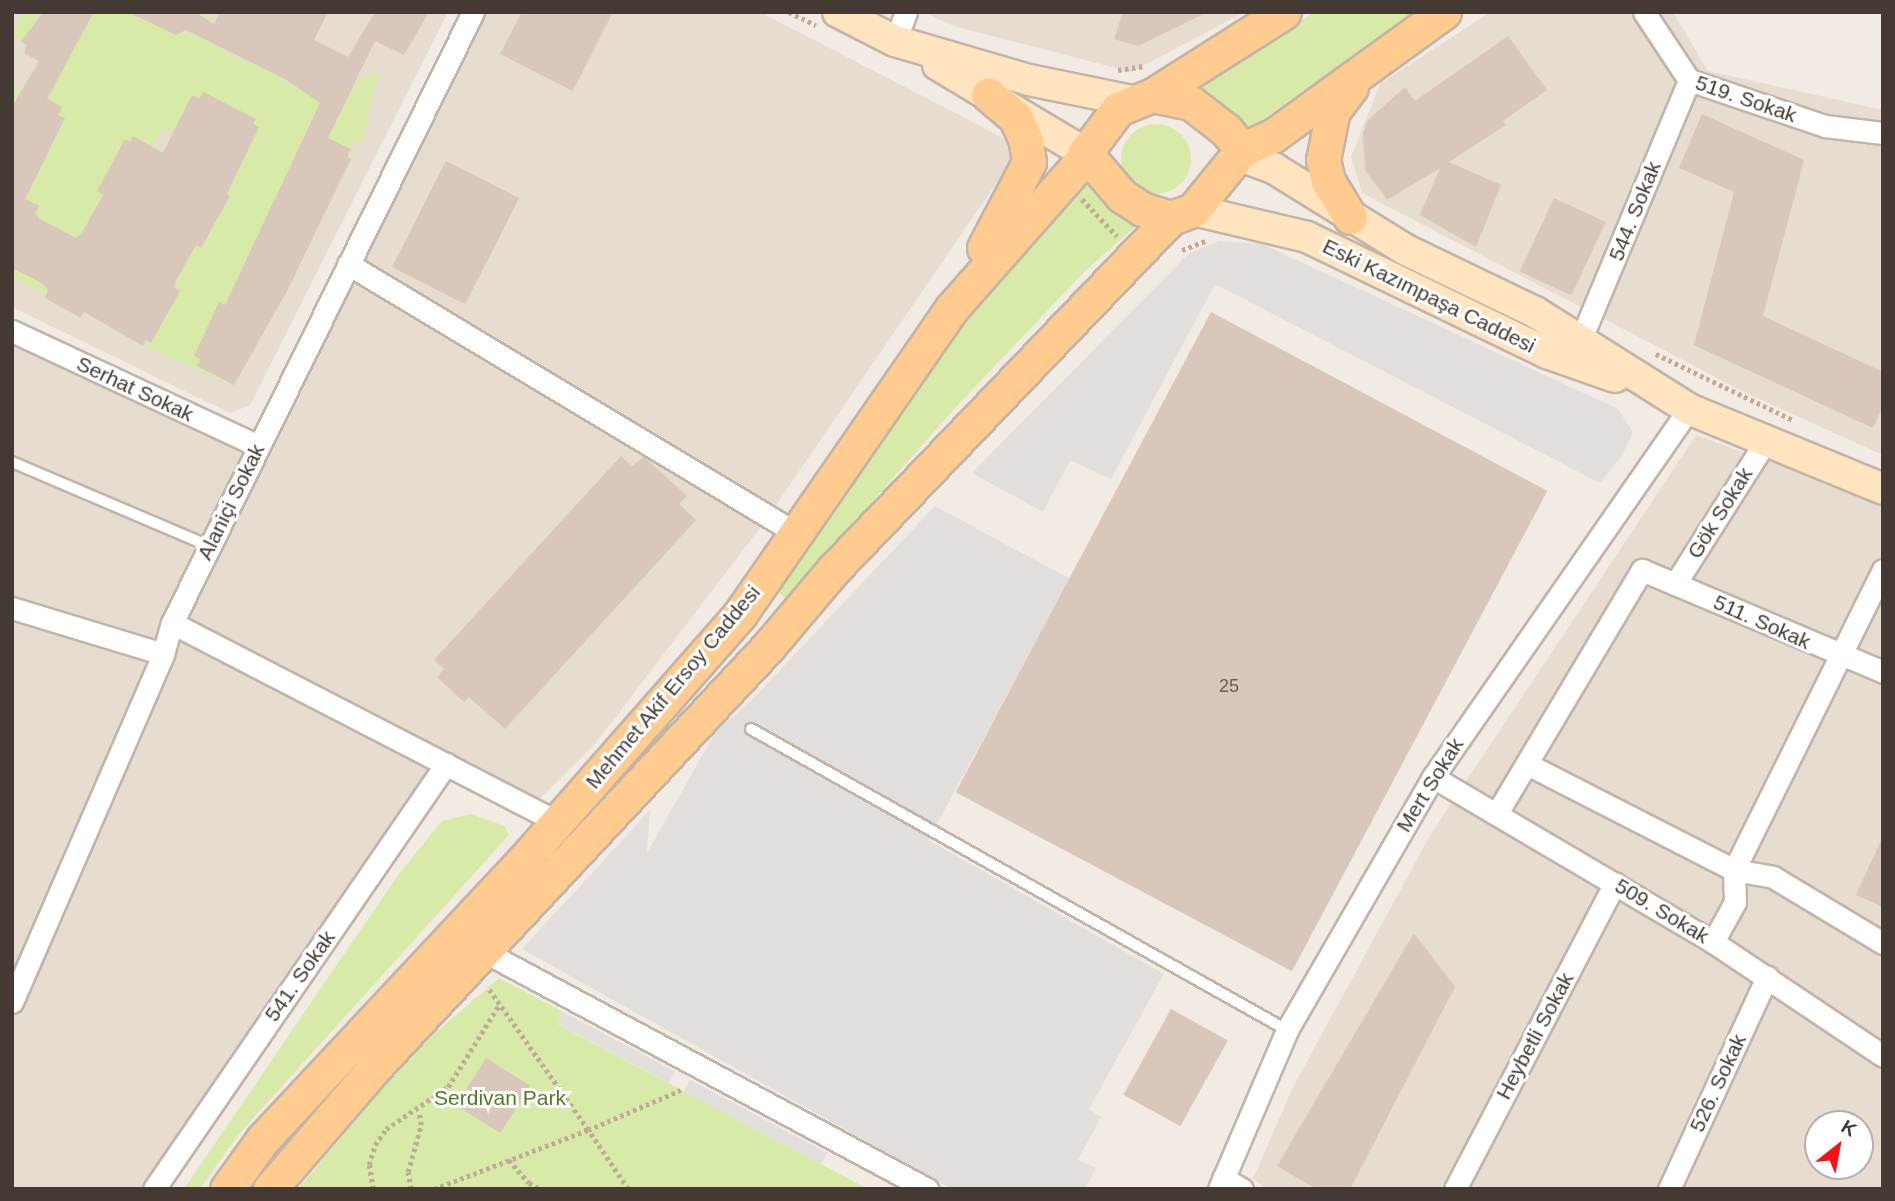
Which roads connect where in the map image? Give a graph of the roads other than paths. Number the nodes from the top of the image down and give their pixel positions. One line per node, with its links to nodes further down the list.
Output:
1 (473, 12): 17 (street, Alaniçi Sokak)
2 (838, 12): 7 (street)
3 (906, 12): 7 (street)
4 (1444, 12): 8 (main road)
5 (1644, 12): 9 (street, 519. Sokak)
6 (1276, 14): 11 (main road)
7 (895, 41): 10 (street); 11 (street)
8 (1365, 69): 13 (main road); 16 (main road)
9 (1689, 80): 12 (street, 519. Sokak); 20 (street, 544. Sokak)
10 (988, 94): 14 (street); 18 (main road)
11 (1142, 98): 13 (main road); 14 (main road)
12 (1883, 133)
13 (1241, 153): 15 (main road); 16 (street, Eski Kazımpaşa Caddesi)
14 (1085, 155): 15 (main road); 18 (main road, Mehmet Akif Ersoy Caddesi)
15 (1182, 214): 21 (street, Eski Kazımpaşa Caddesi); 46 (main road, Mehmet Akif Ersoy Caddesi)
16 (1350, 217): 20 (street, Eski Kazımpaşa Caddesi)
17 (348, 264): 24 (street, Alaniçi Sokak); 27 (street)
18 (951, 308): 27 (main road, Mehmet Akif Ersoy Caddesi)
19 (12, 331): 24 (street, Serhat Sokak)
20 (1580, 341): 21 (street, Eski Kazımpaşa Caddesi)
21 (1661, 394): 22 (street, Eski Kazımpaşa Caddesi)
22 (1689, 409): 23 (street, Eski Kazımpaşa Caddesi); 39 (street, Mert Sokak)
23 (1765, 442): 26 (street, Eski Kazımpaşa Caddesi); 30 (street, Gök Sokak)
24 (259, 446): 28 (street, Alaniçi Sokak)
25 (12, 462): 28 (lane)
26 (1883, 489)
27 (796, 533): 41 (main road, Mehmet Akif Ersoy Caddesi)
28 (209, 546): 32 (street, Alaniçi Sokak)
29 (1883, 570): 34 (street)
30 (1675, 584): 34 (street, 511. Sokak); 38 (street, 511. Sokak)
31 (12, 608): 33 (street)
32 (172, 623): 33 (street, Alaniçi Sokak); 37 (street)
33 (163, 654): 48 (street, Alaniçi Sokak)
34 (1838, 655): 35 (street, 511. Sokak); 42 (street)
35 (1883, 672)
36 (751, 729): 49 (lane)
37 (446, 764): 41 (street); 52 (street, 541. Sokak)
38 (1527, 764): 40 (street); 42 (street)
39 (1433, 777): 40 (street, 509. Sokak); 49 (street, Mert Sokak)
40 (1497, 813): 43 (street, 509. Sokak)
41 (558, 822): 53 (main road, Mehmet Akif Ersoy Caddesi)
42 (1734, 870): 44 (street); 45 (street)
43 (1615, 883): 44 (street, 509. Sokak); 56 (street, Heybetli Sokak)
44 (1713, 942): 47 (street, 509. Sokak)
45 (1883, 943)
46 (482, 966): 54 (main road, Mehmet Akif Ersoy Caddesi); 55 (street)
47 (1767, 977): 50 (street, 509. Sokak); 57 (street, 526. Sokak)
48 (12, 1002)
49 (1287, 1030): 51 (street, Mert Sokak)
50 (1883, 1056)
51 (1228, 1185)
52 (154, 1189)
53 (227, 1189)
54 (271, 1189)
55 (927, 1189)
56 (1455, 1189)
57 (1669, 1189)

